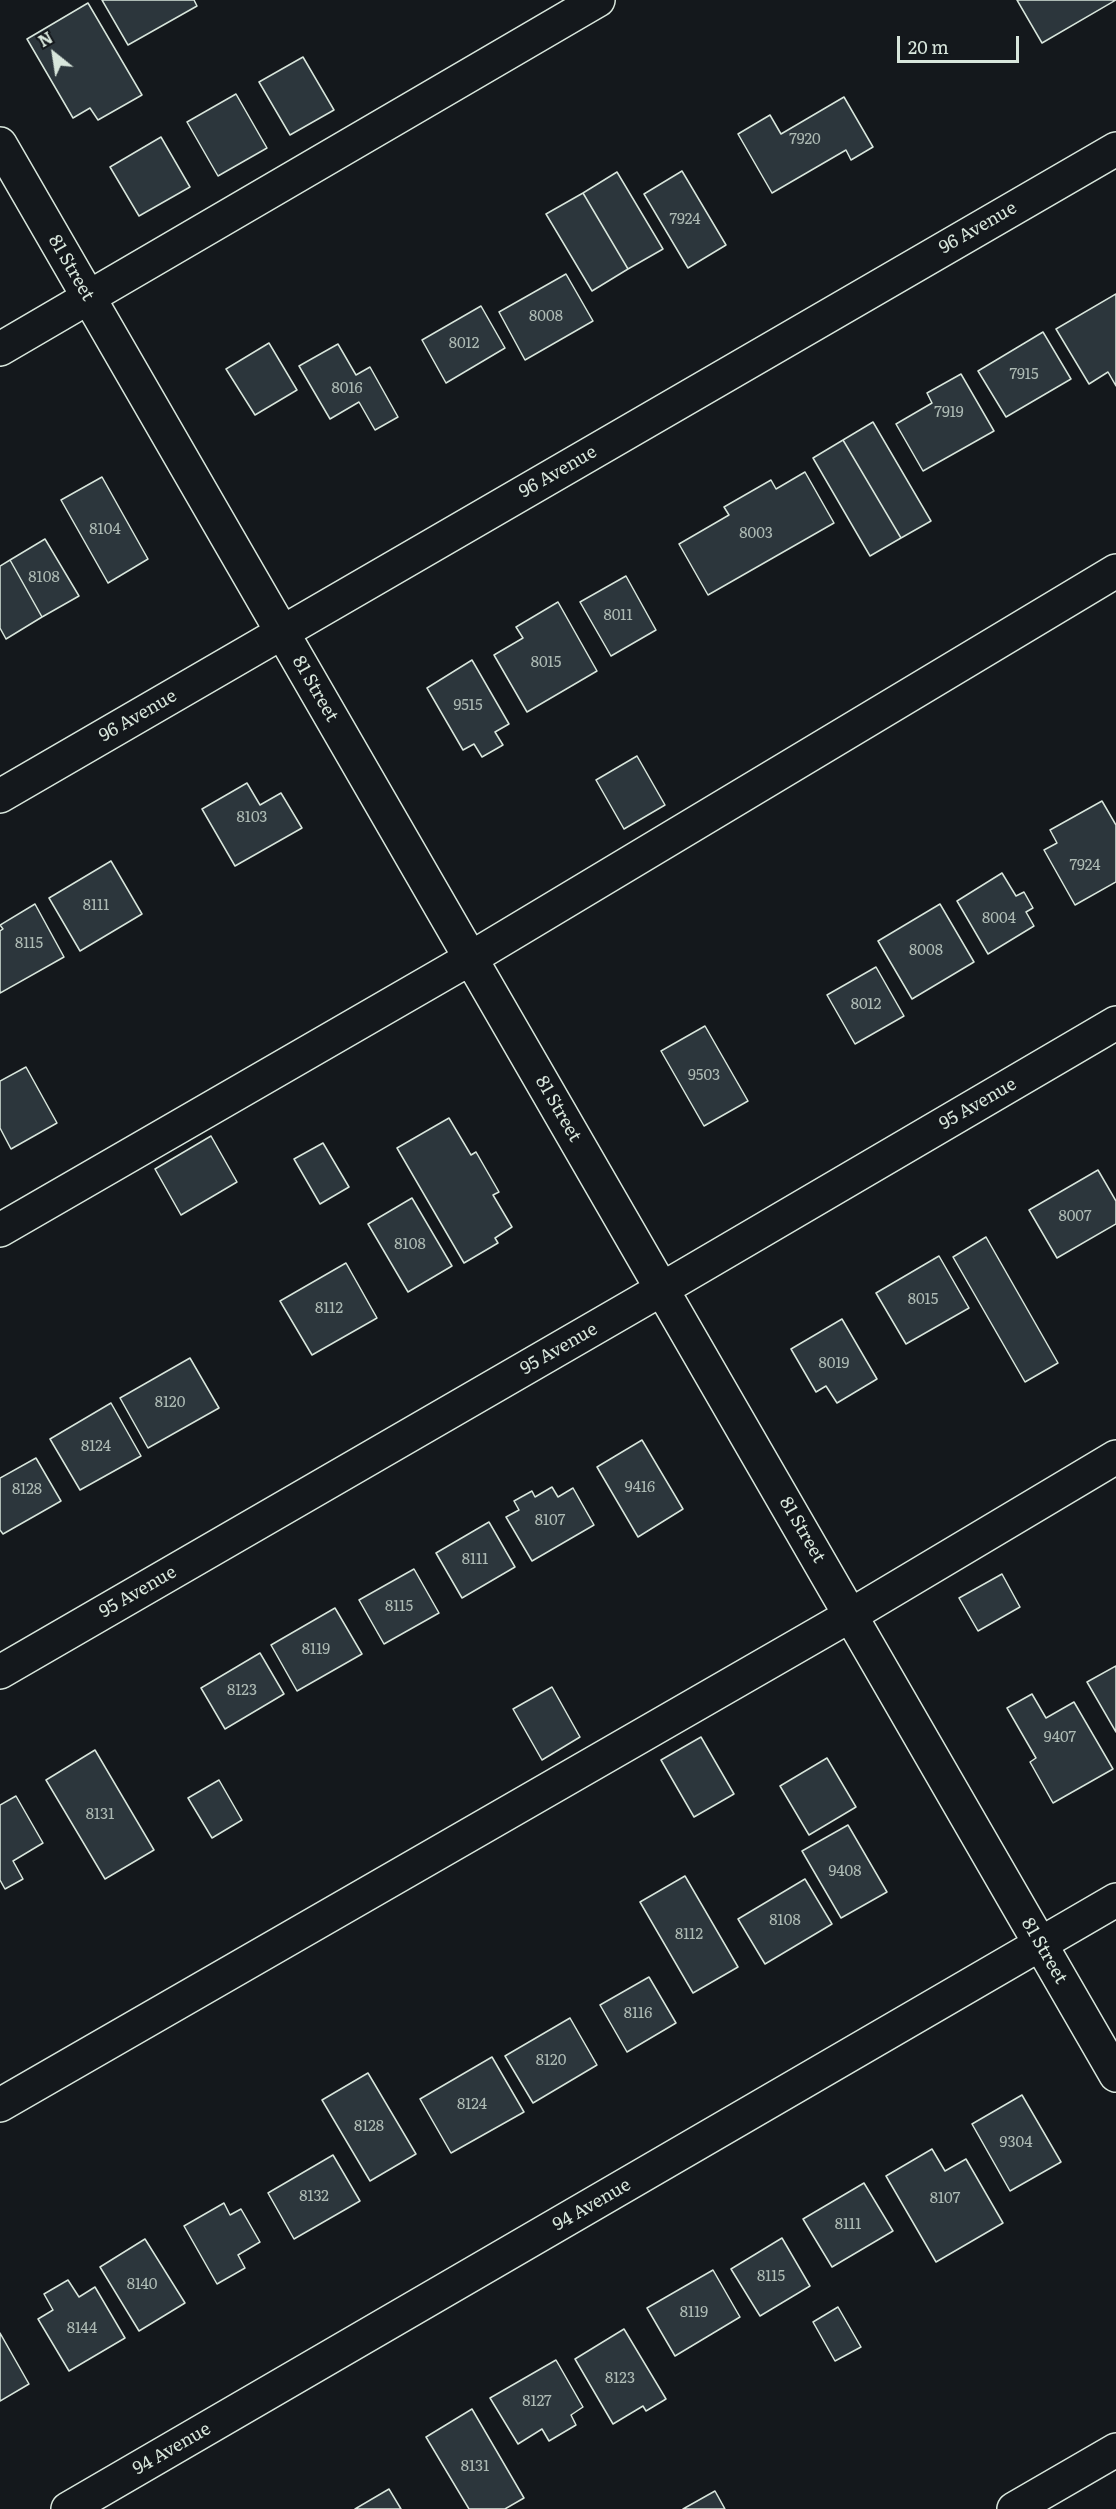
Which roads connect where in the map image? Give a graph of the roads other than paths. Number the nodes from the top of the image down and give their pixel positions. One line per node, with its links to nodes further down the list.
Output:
1 (598, 0): 4 (street)
2 (0, 144): 4 (street, 81 Street)
3 (1116, 148): 7 (street, 96 Avenue)
4 (88, 298): 5 (street); 7 (street, 81 Street)
5 (0, 349)
6 (1116, 571): 9 (street)
7 (283, 633): 8 (street, 96 Avenue); 9 (street, 81 Street)
8 (0, 796)
9 (471, 958): 11 (street); 12 (street, 81 Street)
10 (1116, 1023): 12 (street, 95 Avenue)
11 (0, 1230)
12 (662, 1289): 14 (street, 81 Street); 15 (street, 95 Avenue)
13 (1116, 1457): 14 (street)
14 (851, 1615): 17 (street, 81 Street); 19 (street)
15 (0, 1672)
16 (1116, 1900): 17 (street, 94 Avenue)
17 (1040, 1945): 18 (street, 81 Street); 21 (street, 94 Avenue)
18 (1116, 2075)
19 (0, 2105)
20 (1116, 2450): 22 (street)
21 (68, 2509)
22 (1014, 2509)

